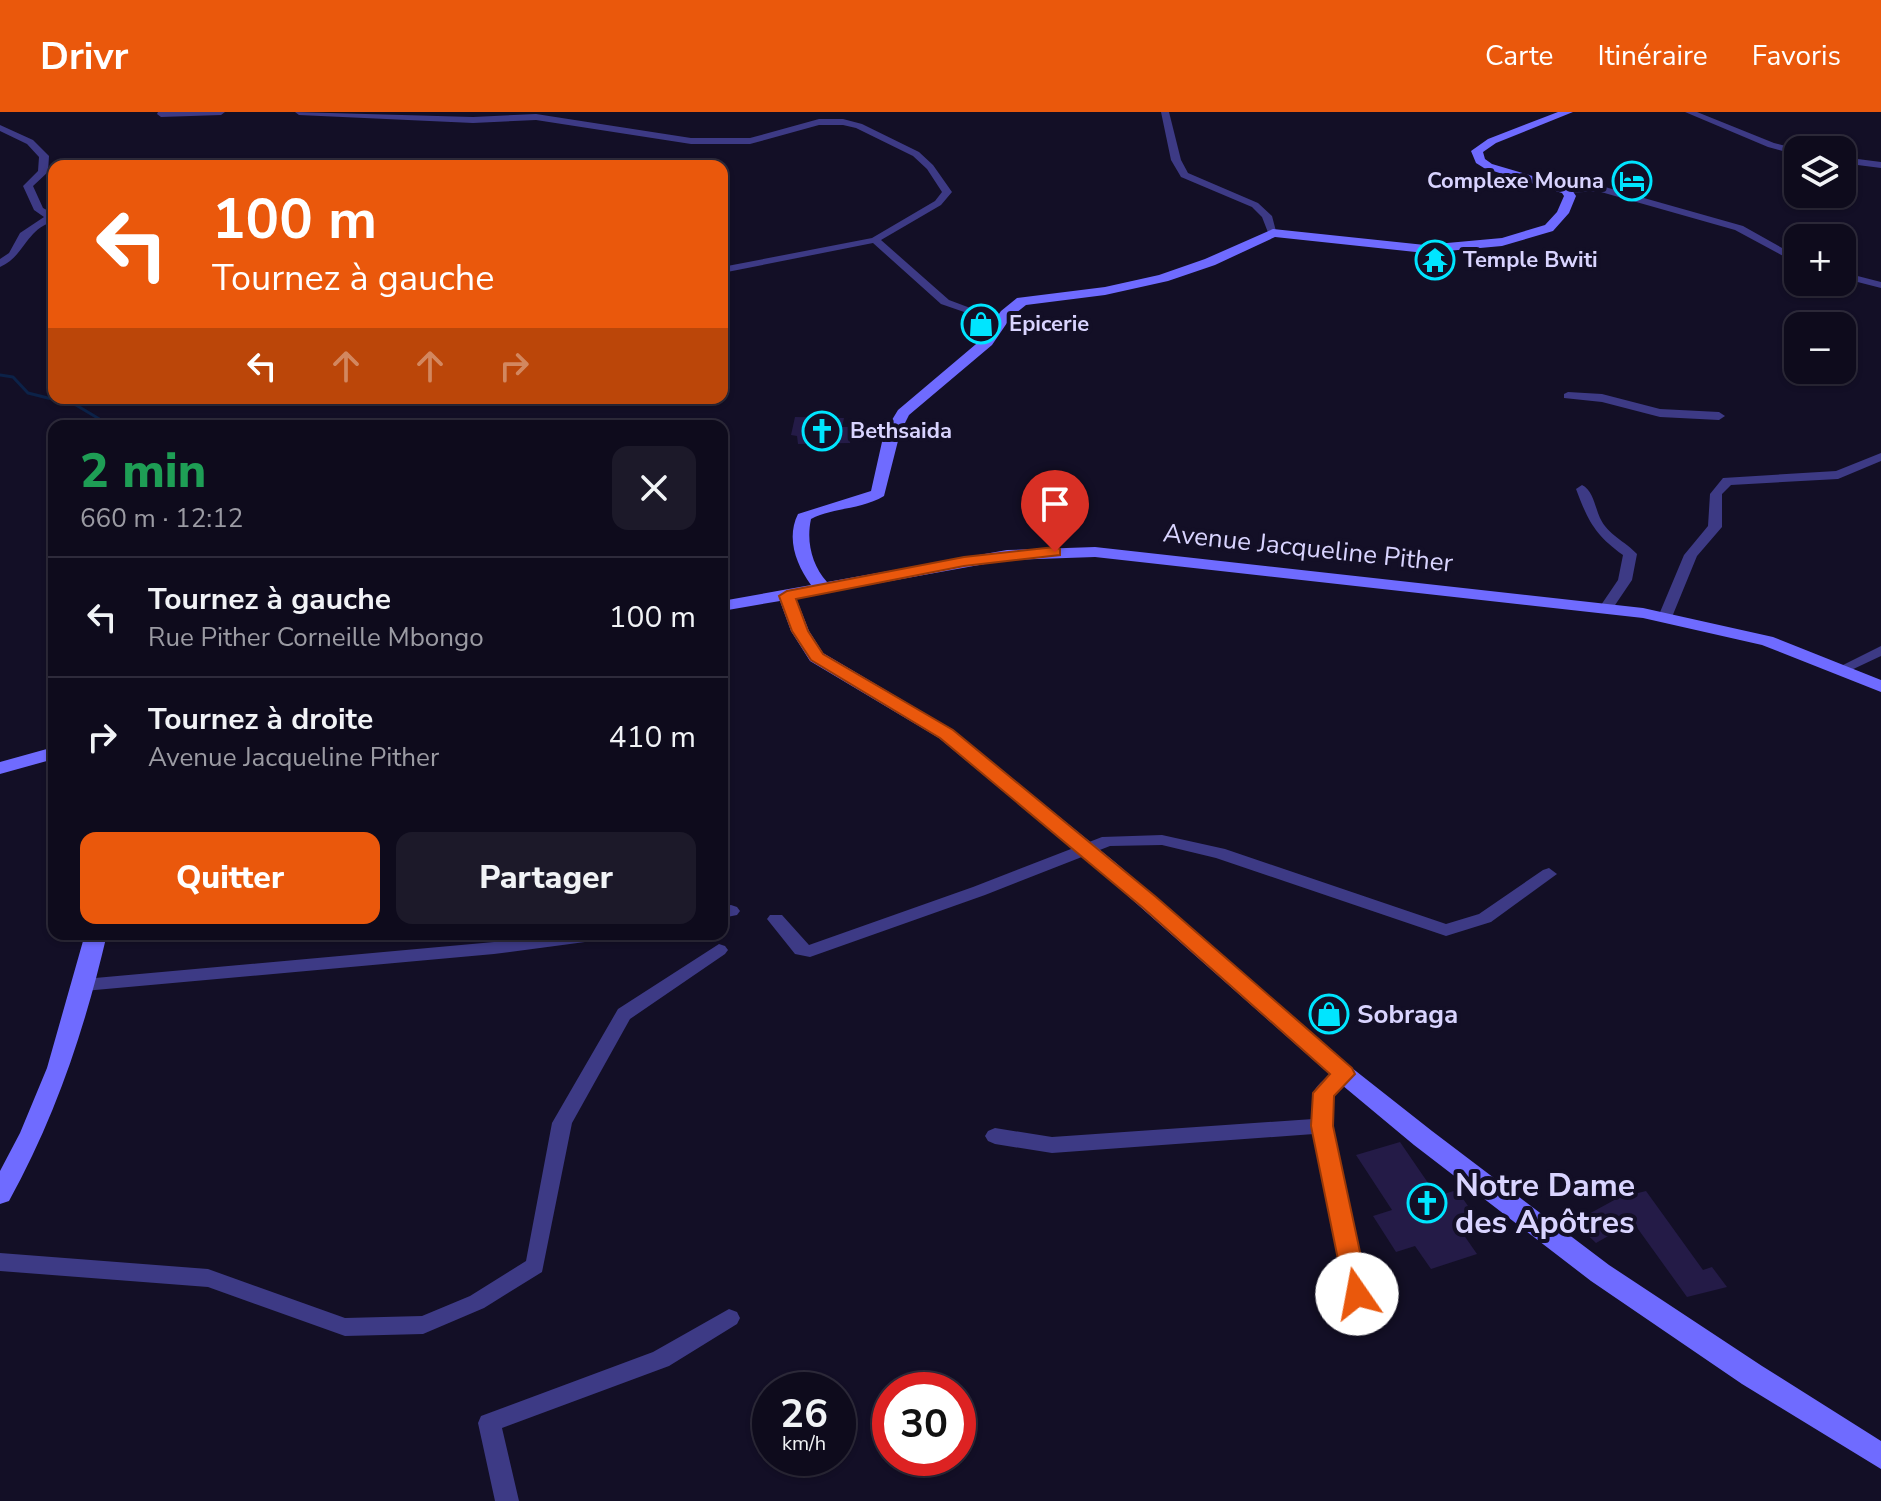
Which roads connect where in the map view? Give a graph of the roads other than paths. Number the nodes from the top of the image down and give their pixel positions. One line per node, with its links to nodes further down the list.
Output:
1 (221, 112): 6 (street)
2 (299, 112): 15 (street)
3 (1165, 112): 14 (street)
4 (1568, 112): 11 (street)
5 (1689, 112): 8 (street)
6 (161, 114)
7 (0, 128): 12 (street)
8 (1784, 148)
9 (1856, 162): 10 (street)
10 (1881, 165)
11 (1566, 190): 14 (street); 16 (street)
12 (48, 216)
13 (48, 220): 17 (street)
14 (1273, 233): 21 (street)
15 (875, 240): 18 (street); 21 (street)
16 (1784, 254)
17 (0, 264)
18 (728, 269)
19 (1856, 279): 20 (street)
20 (1881, 285)
21 (1000, 321): 26 (street)
22 (1568, 396): 23 (street)
23 (1719, 416)
24 (1881, 457): 30 (street)
25 (1582, 489): 29 (street)
26 (823, 588): 27 (street, Avenue Jacqueline Pither); 29 (street, Avenue Jacqueline Pither)
27 (787, 596): 28 (street, Avenue Jacqueline Pither); 38 (street)
28 (728, 605)
29 (1606, 608): 30 (street, Avenue Jacqueline Pither)
30 (1665, 617): 32 (street, Avenue Jacqueline Pither)
31 (1881, 650): 32 (street)
32 (1842, 669): 33 (street, Avenue Jacqueline Pither)
33 (1881, 686)
34 (48, 755): 36 (street)
35 (48, 759): 36 (street)
36 (27, 761): 37 (street)
37 (0, 768)
38 (1085, 848): 39 (street); 40 (street); 45 (street)
39 (1549, 874)
40 (776, 919)
41 (95, 940): 44 (street)
42 (554, 940): 44 (street)
43 (719, 950): 49 (street)
44 (84, 985): 48 (street)
45 (1344, 1074): 46 (street); 52 (street)
46 (1322, 1126): 47 (street); 51 (street)
47 (995, 1136)
48 (0, 1194)
49 (0, 1262)
50 (729, 1318): 53 (street)
51 (1362, 1322)
52 (1881, 1456)
53 (507, 1501)

